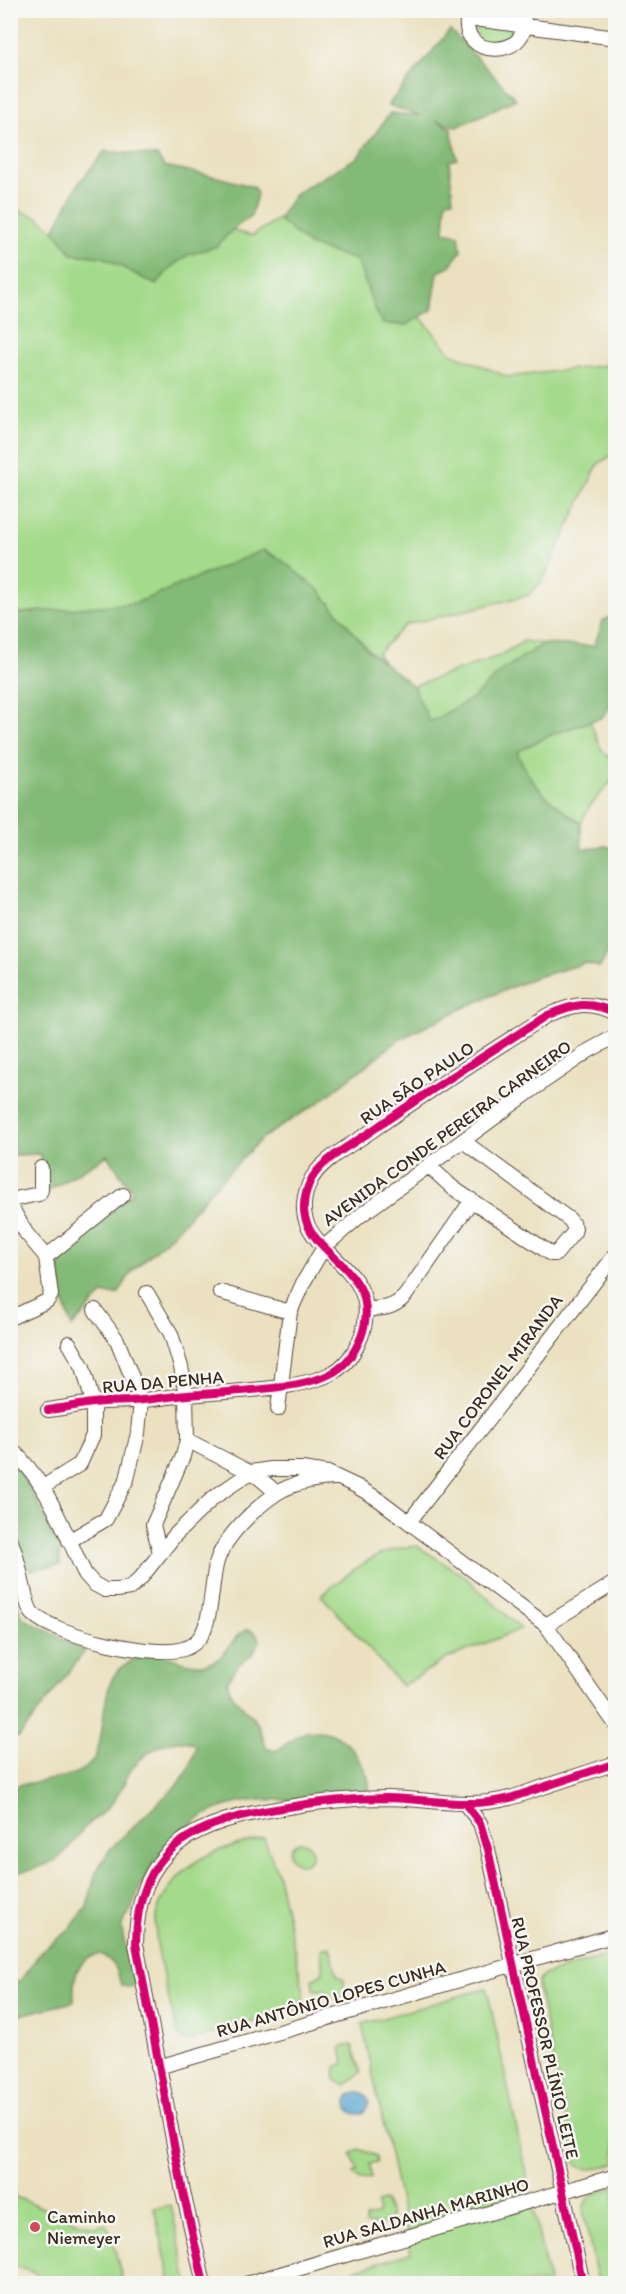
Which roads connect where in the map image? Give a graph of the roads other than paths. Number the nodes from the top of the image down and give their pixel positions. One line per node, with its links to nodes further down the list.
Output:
1 (468, 14): 2 (street); 2 (street)
2 (522, 17): 3 (street)
3 (615, 38)
4 (615, 1013): 13 (street, RUA SÃO PAULO)
5 (615, 1036): 6 (street, AVENIDA CONDE PEREIRA CARNEIRO)
6 (463, 1141): 7 (street, AVENIDA CONDE PEREIRA CARNEIRO); 11 (street)
7 (430, 1167): 11 (street); 13 (street, AVENIDA CONDE PEREIRA CARNEIRO)
8 (40, 1168): 10 (street)
9 (123, 1195): 15 (street)
10 (10, 1200)
11 (472, 1200): 18 (street)
12 (10, 1205): 15 (street)
13 (324, 1247): 18 (street, RUA SÃO PAULO); 20 (street, AVENIDA CONDE PEREIRA CARNEIRO)
14 (615, 1254): 35 (street, RUA CORONEL MIRANDA)
15 (46, 1257): 21 (street)
16 (220, 1292): 20 (street)
17 (147, 1293): 24 (street)
18 (367, 1309): 23 (street, RUA DA PENHA)
19 (95, 1310): 25 (street)
20 (290, 1312): 23 (street, AVENIDA CONDE PEREIRA CARNEIRO)
21 (10, 1318)
22 (69, 1343): 26 (street)
23 (282, 1385): 24 (street, RUA DA PENHA); 27 (street, AVENIDA CONDE PEREIRA CARNEIRO)
24 (186, 1395): 25 (street, RUA DA PENHA); 29 (street)
25 (141, 1400): 26 (street, RUA DA PENHA); 37 (street)
26 (93, 1403): 28 (street, RUA DA PENHA); 33 (street)
27 (278, 1409)
28 (48, 1410)
29 (187, 1440): 31 (street); 38 (street)
30 (10, 1448): 33 (street)
31 (251, 1472): 32 (street); 34 (street); 38 (street)
32 (339, 1478): 34 (street); 35 (street)
33 (43, 1487): 37 (street)
34 (277, 1493): 36 (street)
35 (409, 1522): 40 (street)
36 (10, 1540)
37 (69, 1541): 38 (street)
38 (160, 1553)
39 (615, 1582): 40 (street)
40 (546, 1625): 41 (street)
41 (615, 1725)
42 (615, 1763): 43 (street)
43 (466, 1804): 45 (street, RUA PROFESSOR PLÍNIO LEITE); 46 (street)
44 (615, 1935): 45 (street, RUA ANTÔNIO LOPES CUNHA)
45 (513, 1966): 46 (street, RUA ANTÔNIO LOPES CUNHA); 48 (street, RUA PROFESSOR PLÍNIO LEITE)
46 (158, 2067): 49 (street)
47 (615, 2176): 48 (street, RUA SALDANHA MARINHO)
48 (564, 2191): 50 (street, RUA SALDANHA MARINHO); 51 (street, RUA PROFESSOR PLÍNIO LEITE)
49 (204, 2283)
50 (246, 2283)
51 (583, 2283)

